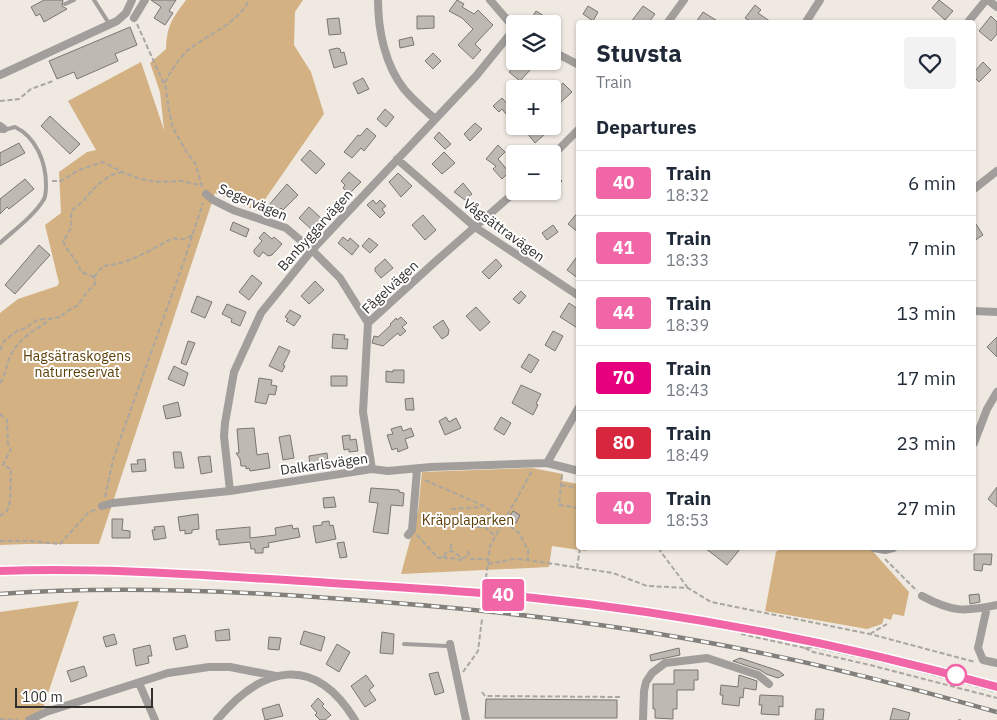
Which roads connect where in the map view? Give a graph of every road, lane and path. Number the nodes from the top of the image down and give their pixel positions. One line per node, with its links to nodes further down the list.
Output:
1 (74, 0): 11 (lane)
2 (94, 0): 18 (lane)
3 (132, 0): 18 (street)
4 (145, 0): 13 (street)
5 (249, 0): 24 (path)
6 (378, 0): 26 (street)
7 (490, 0): 14 (street)
8 (684, 0): 15 (street)
9 (820, 0): 16 (street)
10 (987, 0): 12 (street); 17 (street)
11 (65, 4)
12 (997, 7)
13 (134, 18): 24 (path)
14 (506, 18)
15 (669, 20)
16 (807, 20)
17 (970, 20)
18 (110, 25): 22 (street)
19 (506, 39): 26 (street, Banbyggarvägen)
20 (561, 56): 21 (street)
21 (576, 64)
22 (0, 75)
23 (53, 81): 25 (path)
24 (165, 86): 34 (path)
25 (0, 101)
26 (435, 119): 30 (street, Banbyggarvägen)
27 (1, 129): 33 (lane)
28 (576, 132): 29 (street)
29 (561, 147)
30 (397, 159): 38 (street, Vågsättravägen); 41 (street, Banbyggarvägen)
31 (997, 171): 35 (street)
32 (122, 172): 33 (path); 34 (path); 42 (path)
33 (46, 181): 40 (lane)
34 (201, 185): 36 (path)
35 (976, 187)
36 (206, 194): 39 (path); 41 (street, Segervägen)
37 (506, 200): 38 (street, Fågelvägen)
38 (475, 227): 43 (street, Vågsättravägen); 47 (street, Fågelvägen)
39 (193, 234): 42 (path); 63 (path)
40 (0, 243)
41 (312, 250): 47 (street, Segervägen); 62 (street, Banbyggarvägen)
42 (94, 277): 46 (path)
43 (576, 294)
44 (976, 311): 45 (street)
45 (997, 312)
46 (52, 318): 48 (path); 49 (path)
47 (368, 323): 56 (street, Fågelvägen)
48 (0, 350)
49 (0, 383)
50 (997, 392): 53 (street)
51 (576, 412): 55 (street)
52 (0, 414): 67 (path)
53 (976, 438)
54 (536, 463): 55 (street, Dalkarlsvägen); 58 (street, Dalkarlsvägen); 68 (path)
55 (547, 463): 57 (street, Dalkarlsvägen)
56 (372, 469): 58 (street, Dalkarlsvägen); 62 (street, Dalkarlsvägen)
57 (576, 470)
58 (417, 473): 64 (path); 70 (street)
59 (562, 475): 60 (path)
60 (561, 485): 61 (path); 65 (path)
61 (576, 488)
62 (230, 491): 63 (street, Dalkarlsvägen)
63 (102, 506): 72 (path)
64 (484, 506): 66 (path); 68 (path)
65 (576, 508)
66 (451, 509)
67 (0, 516)
68 (504, 522): 71 (path); 83 (path)
69 (477, 527): 71 (path)
70 (410, 533): 80 (path)
71 (496, 537): 82 (path)
72 (0, 542)
73 (451, 544): 77 (path)
74 (580, 550): 85 (path)
75 (660, 550): 87 (path)
76 (878, 550): 88 (path)
77 (451, 551): 80 (path); 81 (path)
78 (468, 551): 79 (path)
79 (468, 556): 81 (path); 82 (path)
80 (443, 557): 81 (path)
81 (462, 558)
82 (488, 559): 84 (path)
83 (528, 560): 84 (path); 85 (path)
84 (488, 564): 86 (path)
85 (577, 568): 87 (path)
86 (486, 578)
87 (688, 588): 94 (path)
88 (922, 596): 90 (street)
89 (997, 605): 90 (street)
90 (987, 607): 99 (street)
91 (482, 619): 100 (path)
92 (887, 624): 94 (path)
93 (741, 634): 97 (path)
94 (870, 634): 98 (path)
95 (404, 644): 96 (lane)
96 (450, 644): 100 (street)
97 (805, 648): 105 (path); 107 (path)
98 (979, 663)
99 (997, 663)
100 (457, 675): 114 (street)
101 (276, 676): 102 (street); 112 (street); 113 (street)
102 (139, 683): 110 (street); 111 (street)
103 (769, 684): 115 (street)
104 (482, 692): 106 (path)
105 (997, 692)
106 (621, 697)
107 (997, 698)
108 (0, 719): 109 (path)
109 (18, 720)
110 (29, 720)
111 (155, 720)
112 (216, 720)
113 (355, 720)
114 (466, 720)
115 (643, 720)

